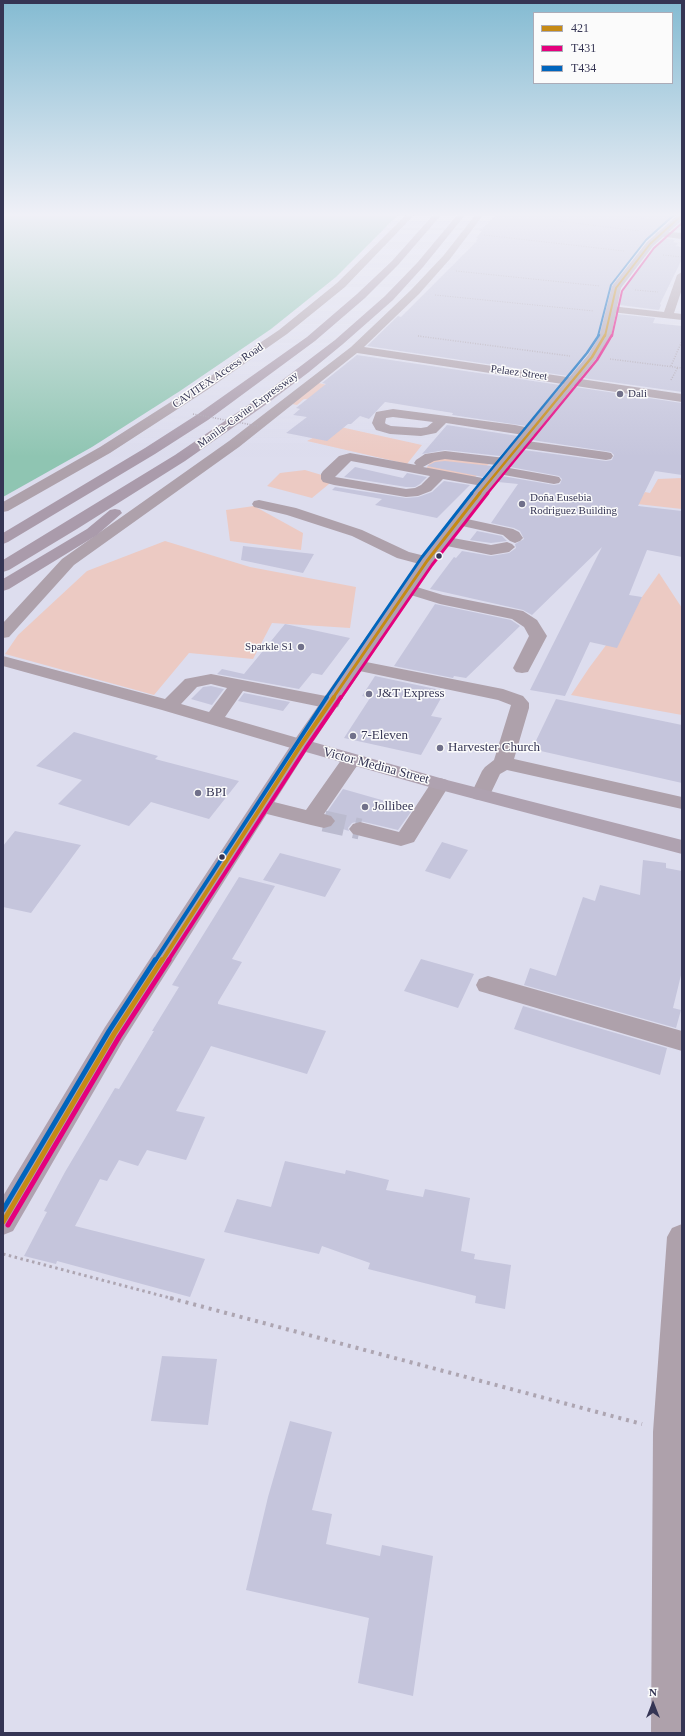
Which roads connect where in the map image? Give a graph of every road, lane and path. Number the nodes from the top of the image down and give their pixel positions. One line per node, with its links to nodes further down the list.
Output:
1 (329, 295): 33 (street, CAVITEX Access Road)
2 (362, 295): 35 (highway, Manila–Cavite Expressway)
3 (392, 295): 26 (highway, Manila–Cavite Expressway)
4 (412, 295): 13 (street)
5 (446, 295): 8 (path)
6 (614, 295): 8 (main road)
7 (676, 295): 9 (street)
8 (611, 311): 9 (street); 14 (main road)
9 (668, 314): 10 (street)
10 (682, 317)
11 (418, 336): 14 (path)
12 (682, 341): 16 (path)
13 (355, 349): 18 (street, Pelaez Street); 41 (street)
14 (591, 358): 16 (path); 18 (main road)
15 (502, 362): 18 (street)
16 (671, 366): 17 (path)
17 (682, 368)
18 (577, 376): 19 (street, Pelaez Street); 23 (main road)
19 (682, 398)
20 (193, 414): 22 (path, bridge)
21 (443, 419): 23 (street)
22 (258, 426)
23 (530, 432): 24 (main road)
24 (520, 444): 25 (street); 28 (main road)
25 (606, 456)
26 (180, 458): 38 (highway, Manila–Cavite Expressway); 39 (highway)
27 (421, 463): 28 (street)
28 (502, 466): 30 (street); 31 (main road)
29 (439, 475): 29 (street); 31 (street)
30 (554, 480)
31 (488, 483): 34 (main road)
32 (259, 504): 37 (street)
33 (3, 508)
34 (458, 521): 36 (main road); 36 (street)
35 (3, 539)
36 (442, 541): 37 (main road)
37 (427, 561): 40 (main road)
38 (3, 566)
39 (3, 586)
40 (407, 589): 43 (main road); 44 (street)
41 (3, 633)
42 (3, 661): 47 (street, Victor Medina Street)
43 (356, 665): 46 (main road); 51 (street)
44 (522, 668)
45 (238, 685): 46 (street); 47 (street); 48 (street)
46 (330, 703): 49 (main road)
47 (169, 706): 48 (street, Victor Medina Street)
48 (214, 719): 49 (street, Victor Medina Street)
49 (301, 745): 50 (main road, Victor Medina Street); 55 (main road)
50 (351, 760): 52 (main road, Victor Medina Street); 55 (street)
51 (503, 763): 53 (street); 54 (street)
52 (440, 784): 53 (main road, Victor Medina Street); 56 (street)
53 (481, 794): 57 (main road, Victor Medina Street)
54 (682, 803)
55 (262, 806): 60 (main road)
56 (360, 829)
57 (682, 847)
58 (488, 984): 59 (street)
59 (682, 1042)
60 (3, 1222)
61 (682, 1237): 63 (street)
62 (3, 1254): 63 (path)
63 (670, 1432): 64 (street)
64 (671, 1733)

